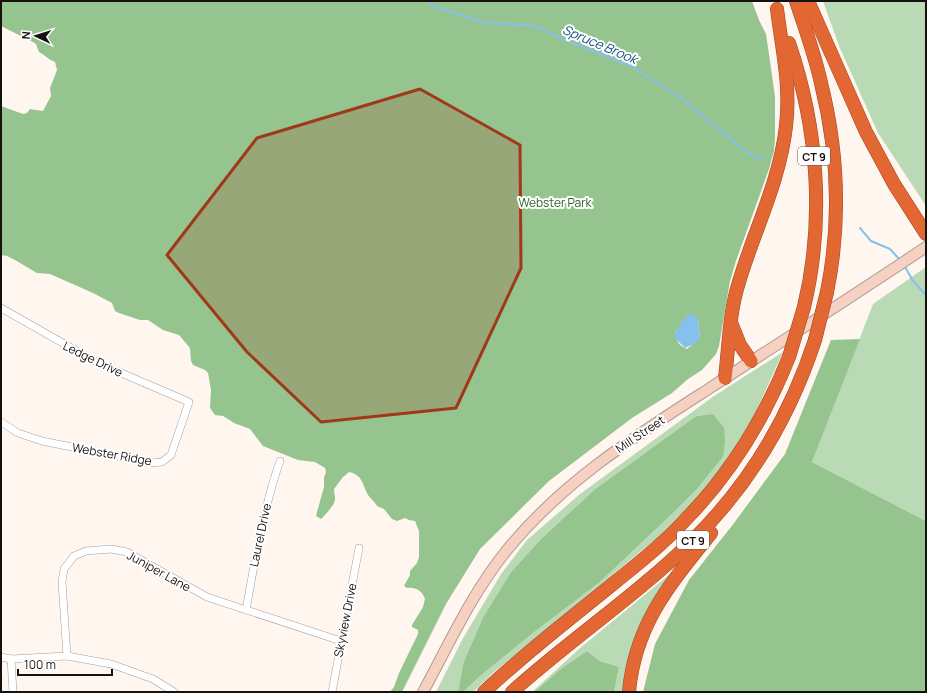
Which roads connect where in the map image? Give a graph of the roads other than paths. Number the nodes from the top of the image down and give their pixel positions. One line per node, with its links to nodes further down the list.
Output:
1 (796, 1): 13 (highway, CT 9, bridge)
2 (808, 1): 4 (highway)
3 (776, 5): 7 (highway); 24 (highway, CT 9, bridge)
4 (926, 234)
5 (926, 247): 8 (main road, Mill Street)
6 (1, 308): 10 (street, Ledge Drive)
7 (731, 321): 8 (highway); 9 (highway)
8 (752, 361): 9 (main road, Mill Street)
9 (725, 378): 23 (main road, Mill Street)
10 (189, 402): 11 (street, Webster Ridge)
11 (1, 422)
12 (280, 461): 15 (street, Laurel Drive)
13 (739, 489): 25 (highway, CT 9); 26 (highway)
14 (359, 548): 16 (street, Skyview Drive)
15 (246, 610): 16 (street, Juniper Lane); 17 (street, Juniper Lane)
16 (341, 641): 22 (street, Skyview Drive)
17 (67, 656): 19 (street); 21 (street)
18 (1, 657): 19 (street)
19 (11, 659): 20 (street)
20 (13, 692)
21 (174, 692)
22 (332, 692)
23 (424, 692)
24 (484, 692)
25 (512, 692)
26 (629, 692)

